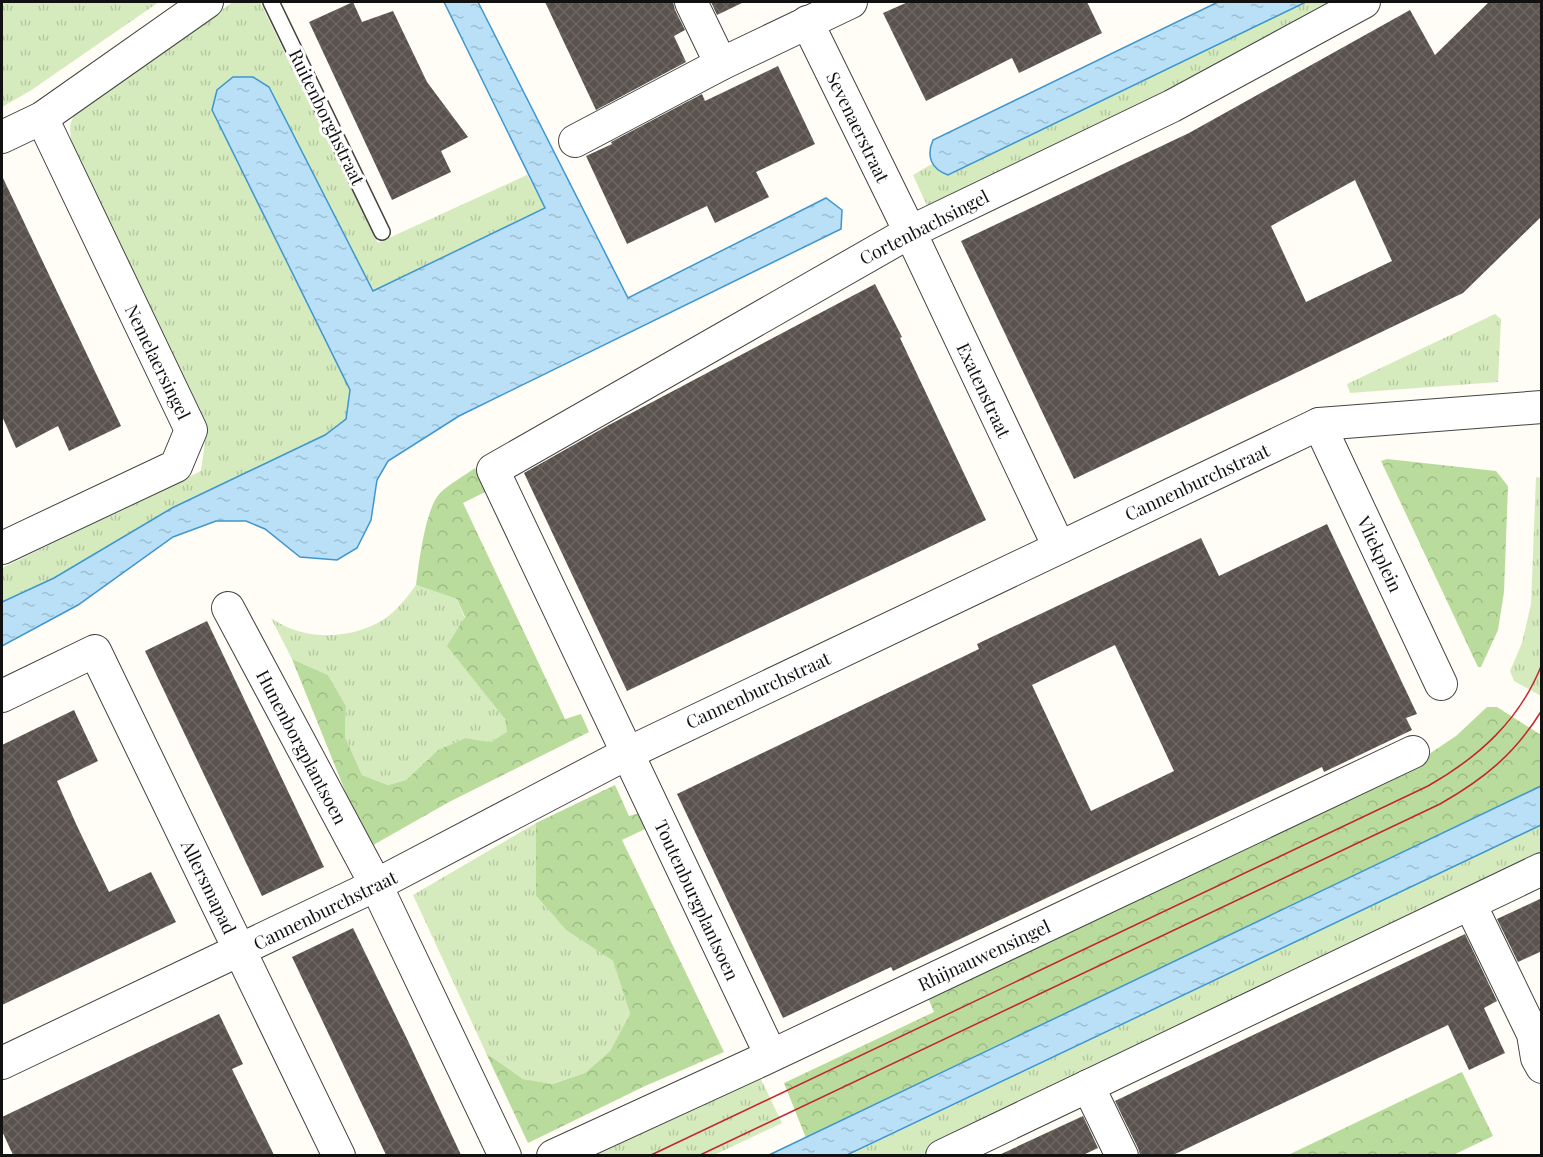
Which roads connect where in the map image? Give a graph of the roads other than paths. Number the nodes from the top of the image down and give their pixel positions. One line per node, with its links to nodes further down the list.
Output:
1 (207, 2): 8 (street)
2 (272, 2): 11 (lane, Ruitenborghstraat)
3 (691, 2): 7 (street)
4 (851, 2): 6 (street)
5 (1364, 2): 12 (street, Cortenbachsingel)
6 (807, 22): 7 (street); 12 (street, Sevenaerstraat)
7 (721, 64): 10 (street)
8 (42, 118): 9 (street); 16 (street, Nemelaersingel)
9 (2, 137)
10 (575, 141)
11 (382, 232)
12 (910, 232): 15 (street, Exatenstraat); 21 (street, Cortenbachsingel)
13 (1542, 407): 14 (street, Cannenburchstraat)
14 (1319, 424): 15 (street, Cannenburchstraat); 18 (street, Vliekplein)
15 (1059, 547): 21 (street, Cannenburchstraat)
16 (2, 548)
17 (228, 608): 23 (street, Hunenborgplantsoen)
18 (1442, 684)
19 (2, 696): 25 (street, Allersmapad)
20 (1413, 752): 32 (street, Rhijnauwensingel)
21 (628, 753): 23 (street, Cannenburchstraat); 26 (street, Toutenburgplantsoen)
22 (1542, 869): 24 (street)
23 (376, 885): 25 (street, Cannenburchstraat); 31 (street)
24 (1470, 904): 28 (street); 29 (street)
25 (240, 951): 27 (street, Cannenburchstraat); 30 (street, Allersmapad)
26 (767, 1047)
27 (2, 1063)
28 (1542, 1066)
29 (1088, 1086): 33 (street); 34 (street)
30 (339, 1155)
31 (505, 1155)
32 (553, 1155)
33 (942, 1155)
34 (1122, 1155)

